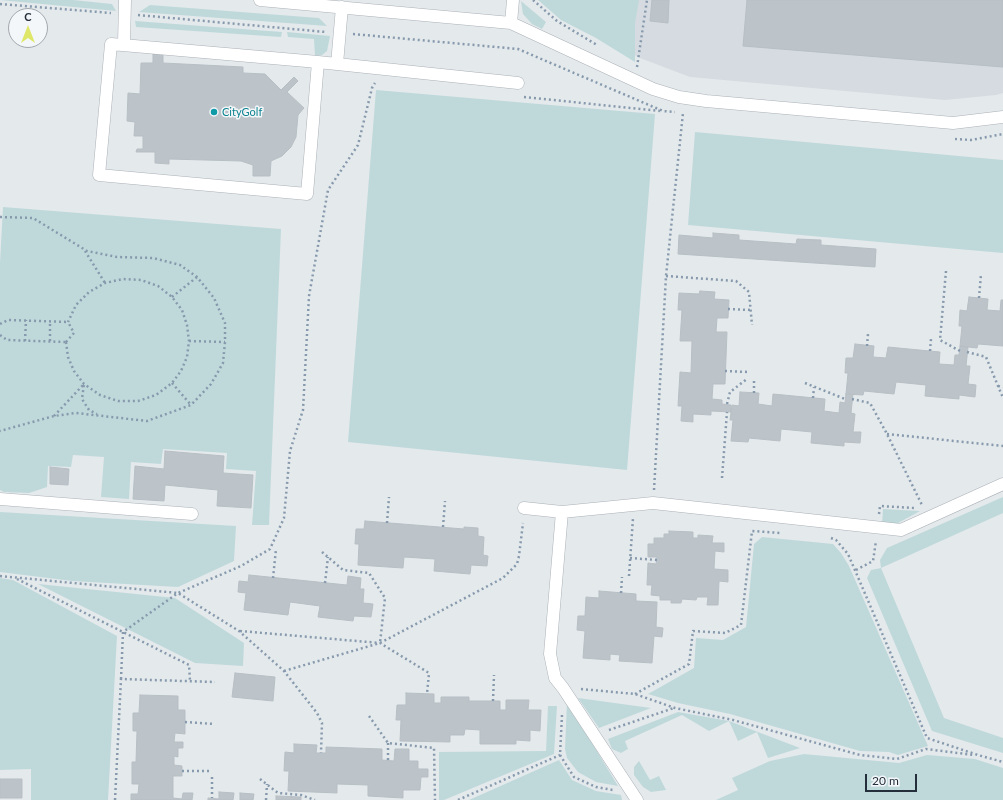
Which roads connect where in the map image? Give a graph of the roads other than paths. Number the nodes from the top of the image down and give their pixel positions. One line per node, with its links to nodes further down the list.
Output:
1 (125, 0): 6 (lane)
2 (260, 0): 4 (lane)
3 (513, 0): 5 (lane)
4 (342, 8): 5 (lane); 8 (lane)
5 (512, 23): 10 (lane)
6 (124, 45): 7 (lane); 7 (lane)
7 (318, 62): 8 (lane)
8 (337, 64): 9 (lane)
9 (518, 83)
10 (1003, 117)
11 (1003, 484): 14 (lane)
12 (0, 499): 15 (lane)
13 (524, 508): 14 (lane)
14 (562, 512): 16 (lane)
15 (192, 514)
16 (634, 796)

